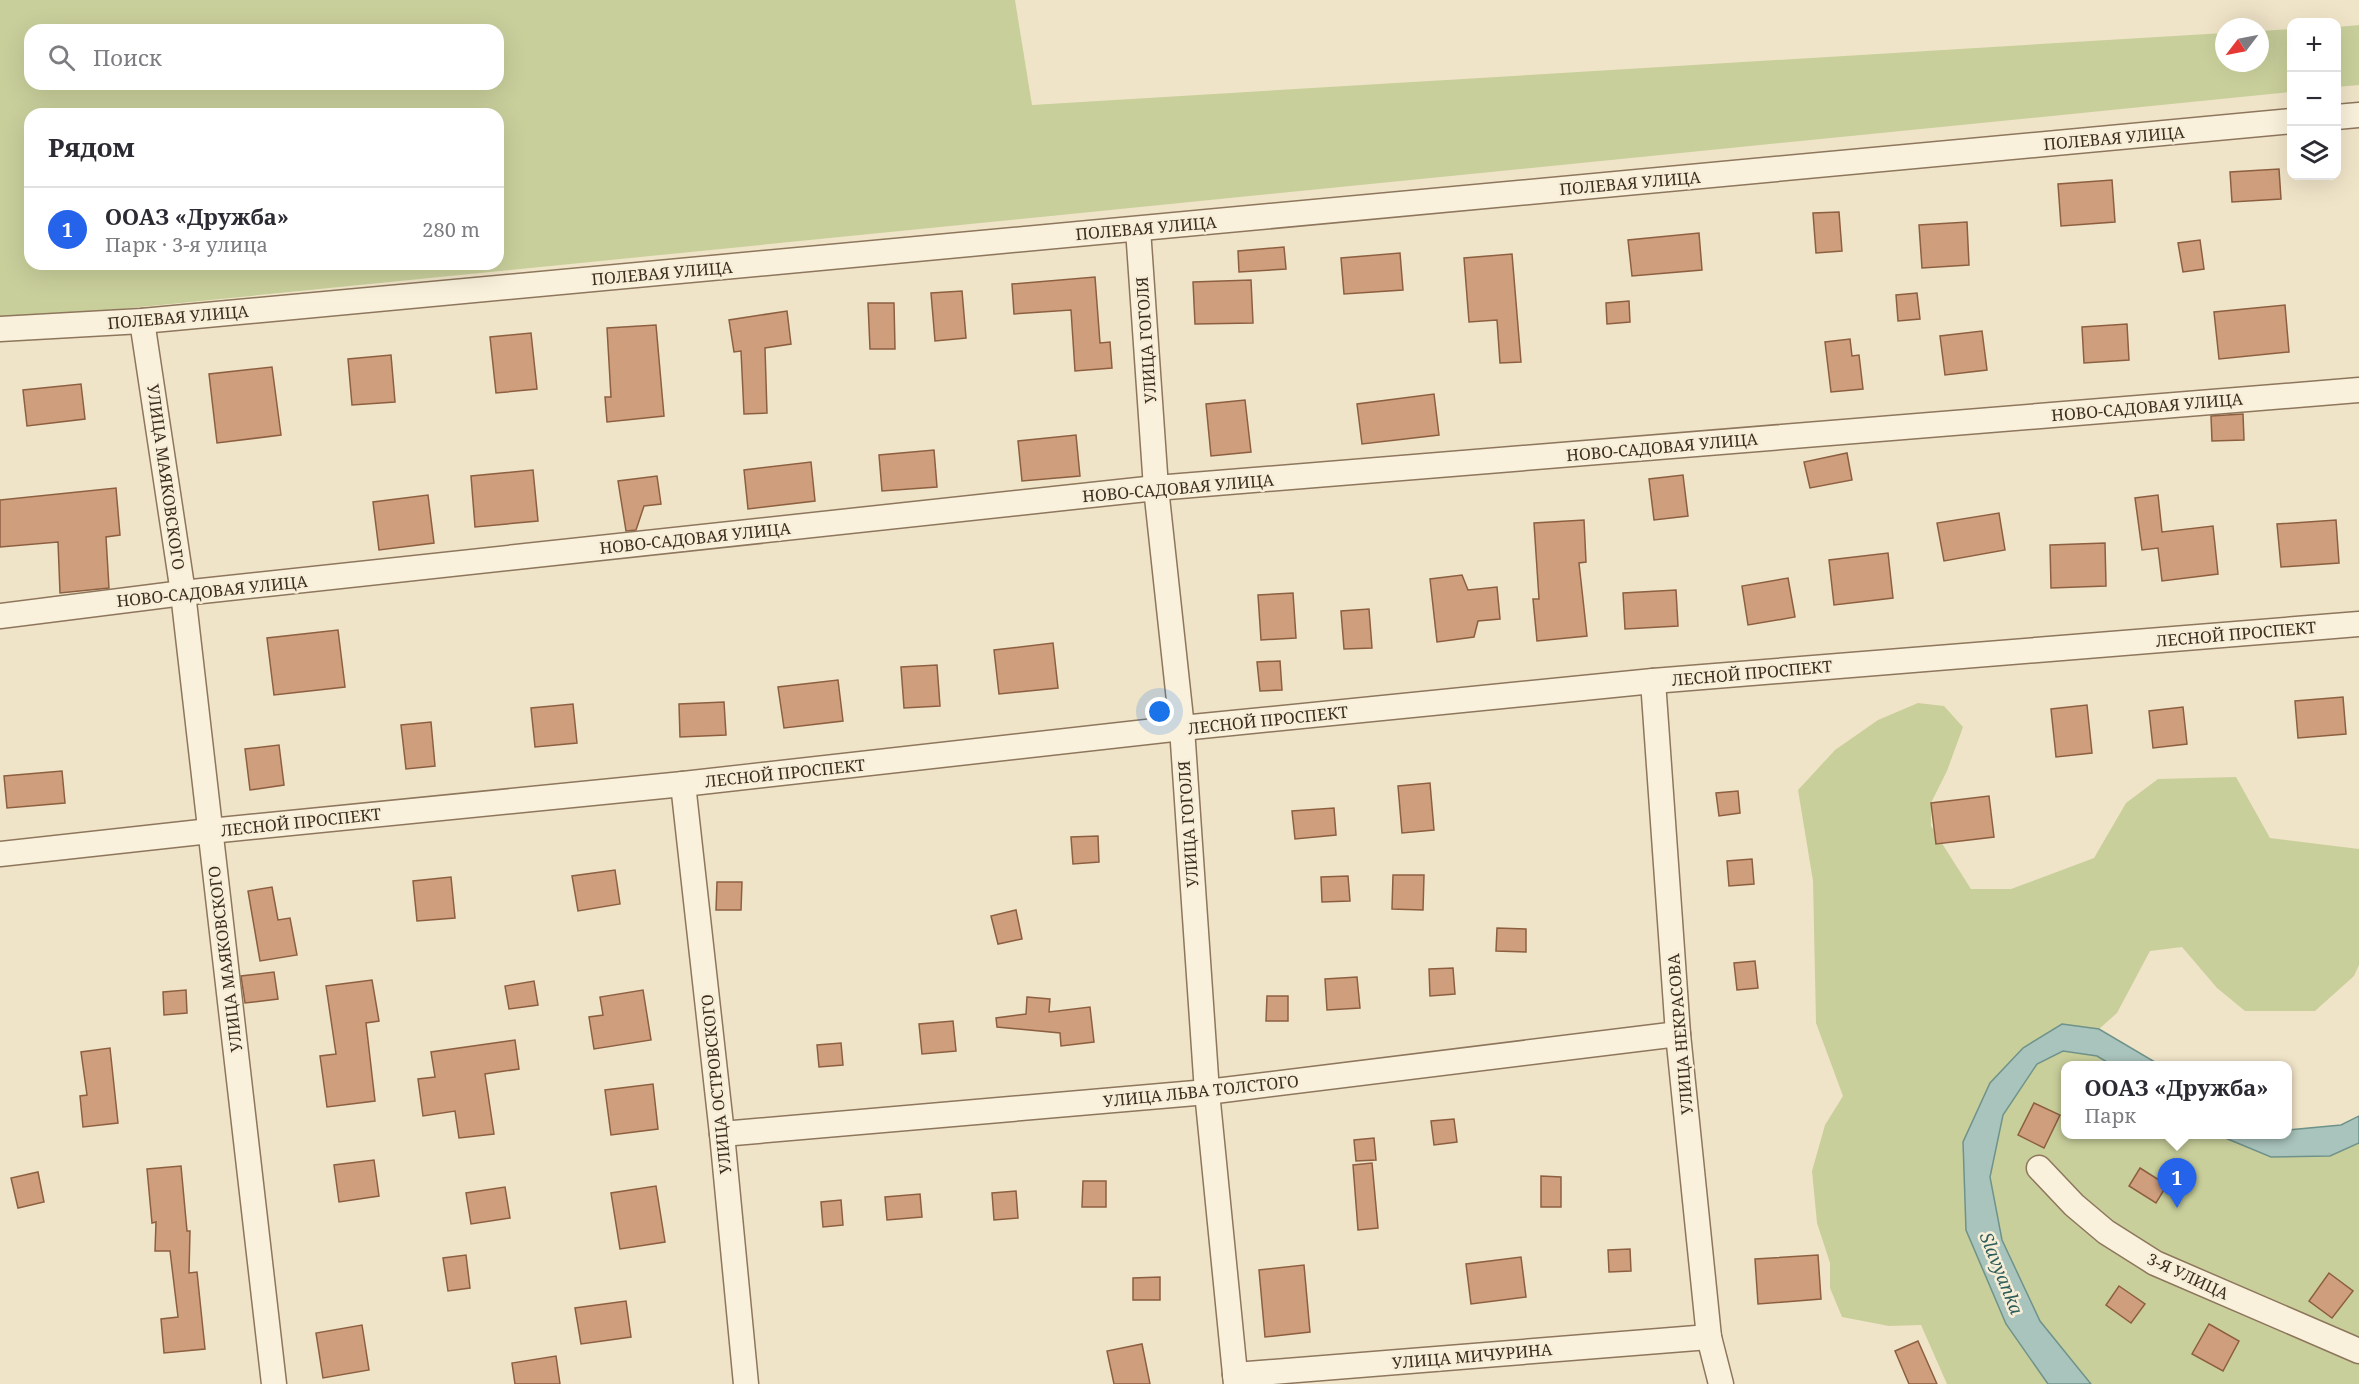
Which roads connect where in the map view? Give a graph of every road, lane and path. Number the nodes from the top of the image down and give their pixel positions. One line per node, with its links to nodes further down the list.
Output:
1 (2359, 115): 2 (street)
2 (2341, 117)
3 (2287, 121): 4 (street, ПОЛЕВАЯ УЛИЦА)
4 (1138, 229): 5 (street, ПОЛЕВАЯ УЛИЦА); 8 (street, УЛИЦА ГОГОЛЯ)
5 (142, 321): 6 (street, ПОЛЕВАЯ УЛИЦА); 9 (street, УЛИЦА МАЯКОВСКОГО)
6 (0, 329)
7 (2359, 390): 8 (street, НОВО-САДОВАЯ УЛИЦА)
8 (1156, 488): 9 (street, НОВО-САДОВАЯ УЛИЦА); 13 (street, УЛИЦА ГОГОЛЯ)
9 (183, 593): 10 (street, НОВО-САДОВАЯ УЛИЦА); 15 (street, УЛИЦА МАЯКОВСКОГО)
10 (0, 616)
11 (2359, 624): 12 (street, ЛЕСНОЙ ПРОСПЕКТ)
12 (1653, 681): 13 (street, ЛЕСНОЙ ПРОСПЕКТ); 17 (street, УЛИЦА НЕКРАСОВА)
13 (1182, 728): 14 (street, ЛЕСНОЙ ПРОСПЕКТ); 18 (street, УЛИЦА ГОГОЛЯ)
14 (683, 784): 15 (street, ЛЕСНОЙ ПРОСПЕКТ); 19 (street, УЛИЦА ОСТРОВСКОГО)
15 (210, 831): 16 (street, ЛЕСНОЙ ПРОСПЕКТ); 24 (street, УЛИЦА МАЯКОВСКОГО)
16 (0, 854)
17 (1678, 1034): 18 (street, УЛИЦА ЛЬВА ТОЛСТОГО); 21 (street, УЛИЦА НЕКРАСОВА)
18 (1207, 1092): 19 (street, УЛИЦА ЛЬВА ТОЛСТОГО); 23 (street, УЛИЦА ГОГОЛЯ)
19 (722, 1134): 25 (street, УЛИЦА ОСТРОВСКОГО)
20 (2039, 1167): 22 (street, 3-Я УЛИЦА)
21 (1709, 1337): 23 (street, УЛИЦА МИЧУРИНА); 26 (street, УЛИЦА НЕКРАСОВА)
22 (2359, 1351)
23 (1236, 1379)
24 (274, 1384)
25 (746, 1384)
26 (1721, 1384)

